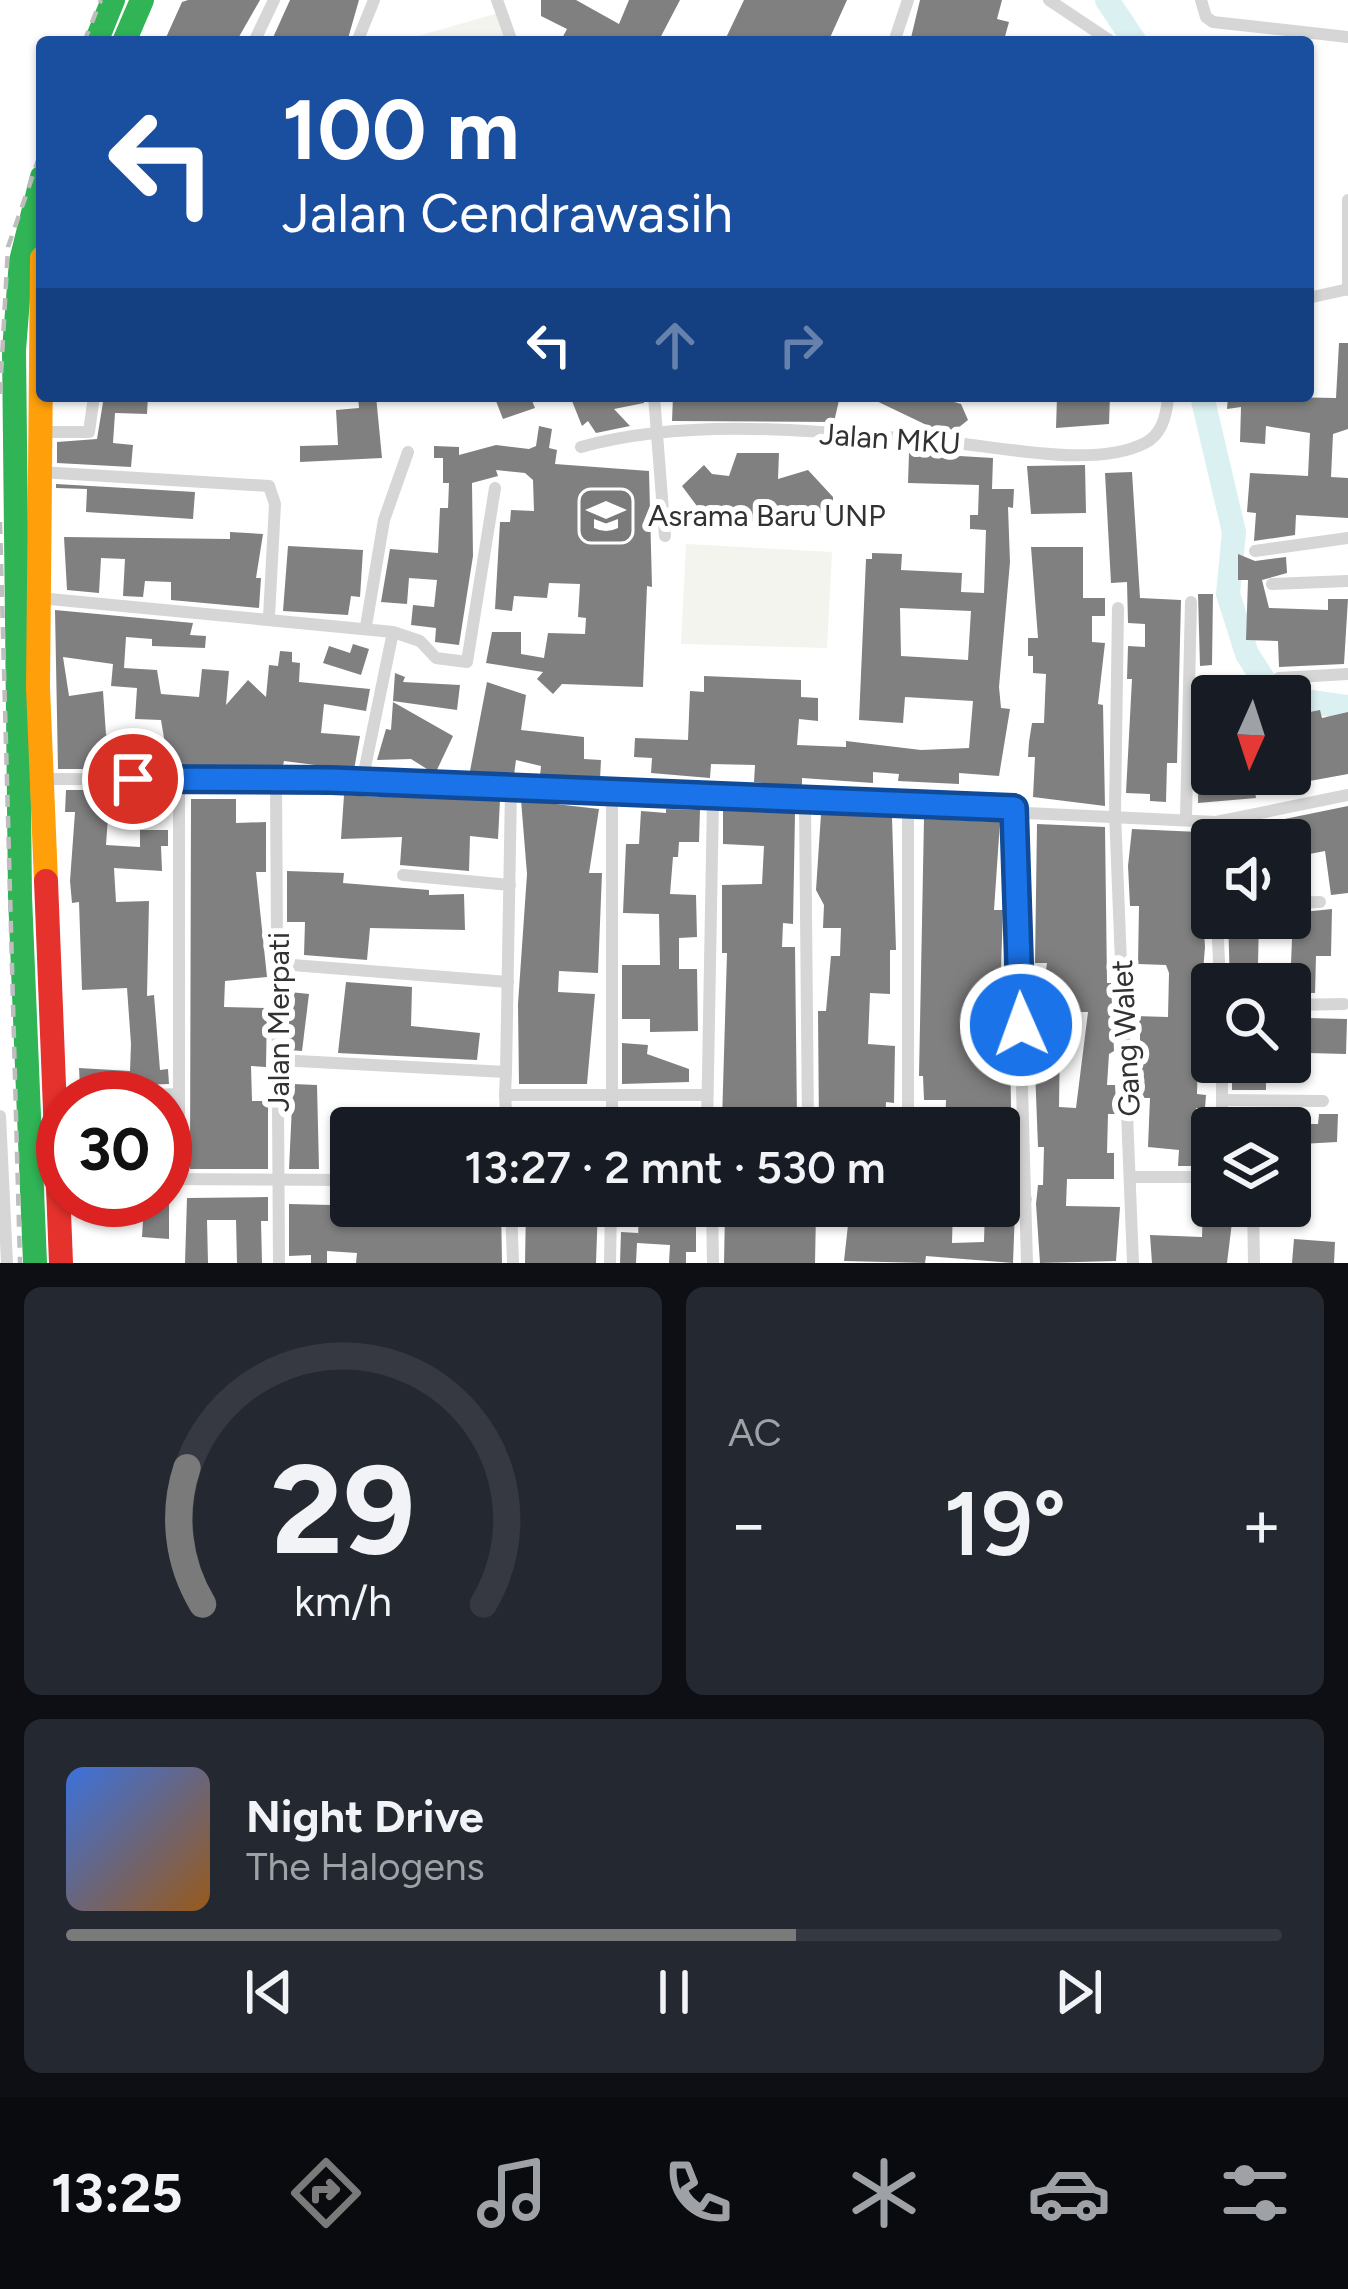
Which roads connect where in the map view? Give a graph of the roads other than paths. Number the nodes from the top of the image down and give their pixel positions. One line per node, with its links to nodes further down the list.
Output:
1 (113, 0): 9 (highway)
2 (274, 0): 11 (street)
3 (374, 0): 12 (street)
4 (497, 0): 13 (street)
5 (908, 0): 14 (street)
6 (1049, 0): 15 (street)
7 (1202, 0): 16 (street)
8 (137, 2): 10 (highway)
9 (98, 36)
10 (126, 36)
11 (257, 36)
12 (359, 36)
13 (510, 36)
14 (895, 36)
15 (1103, 36)
16 (1348, 37)
17 (36, 197): 22 (highway)
18 (1348, 200): 19 (street)
19 (1346, 290): 20 (street)
20 (1314, 297)
21 (36, 350): 22 (highway)
22 (34, 381): 99 (highway)
23 (36, 402): 28 (highway)
24 (93, 402): 28 (street)
25 (655, 402): 27 (street)
26 (1167, 402): 27 (street, Jalan MKU)
27 (660, 430): 29 (street, Jalan MKU); 33 (street)
28 (39, 432): 31 (highway)
29 (581, 447)
30 (408, 452): 42 (street)
31 (38, 472): 38 (highway); 41 (street)
32 (495, 488): 43 (street)
33 (665, 536)
34 (1348, 538): 35 (street)
35 (1256, 551)
36 (1348, 581): 37 (street)
37 (1272, 584)
38 (38, 598): 41 (street); 46 (highway)
39 (1191, 602): 58 (street)
40 (1118, 608): 57 (street, Gang Walet)
41 (269, 617): 42 (street)
42 (366, 626): 43 (street)
43 (393, 632): 49 (street)
44 (1348, 674): 45 (street)
45 (1311, 676)
46 (41, 779): 47 (street); 70 (highway)
47 (178, 779): 48 (street); 71 (street)
48 (276, 780): 49 (street); 65 (street, Jalan Merpati)
49 (362, 782): 50 (street)
50 (511, 789): 51 (street); 62 (street)
51 (612, 794): 53 (street); 76 (street)
52 (1348, 795): 60 (street)
53 (713, 799): 54 (street); 75 (street)
54 (805, 802): 55 (street); 82 (street)
55 (908, 806): 56 (street); 83 (street)
56 (1014, 808): 57 (street); 92 (street)
57 (1114, 813): 58 (street); 86 (street, Gang Walet)
58 (1186, 818): 59 (street)
59 (1194, 819)
60 (1231, 819)
61 (403, 875): 62 (street)
62 (510, 885): 66 (street)
63 (1311, 902): 64 (street)
64 (1320, 902)
65 (280, 964): 66 (street); 69 (street, Jalan Merpati)
66 (508, 982): 72 (street)
67 (1344, 1004): 68 (street)
68 (1311, 1005)
69 (278, 1060): 72 (street); 89 (street, Jalan Merpati)
70 (52, 1071)
71 (179, 1071)
72 (506, 1072): 74 (street)
73 (1222, 1083): 77 (street)
74 (506, 1095): 76 (street); 79 (street)
75 (705, 1095): 76 (street); 81 (street)
76 (612, 1096): 80 (street)
77 (1222, 1100): 78 (street); 84 (street)
78 (1324, 1101)
79 (507, 1107)
80 (612, 1107)
81 (706, 1107)
82 (808, 1107)
83 (908, 1107)
84 (1222, 1107)
85 (0, 1116): 98 (street)
86 (1132, 1177): 87 (street); 106 (street, Gang Walet)
87 (1191, 1177)
88 (192, 1179): 89 (street)
89 (280, 1179): 90 (street); 101 (street, Jalan Merpati)
90 (330, 1180)
91 (1020, 1198): 92 (street)
92 (1026, 1198): 105 (street)
93 (60, 1227): 100 (highway)
94 (512, 1227): 102 (street)
95 (611, 1227): 103 (street)
96 (712, 1227): 104 (street)
97 (1253, 1227): 107 (street)
98 (7, 1263)
99 (35, 1263)
100 (61, 1263)
101 (279, 1263)
102 (513, 1263)
103 (610, 1263)
104 (713, 1263)
105 (1027, 1263)
106 (1132, 1263)
107 (1254, 1263)

